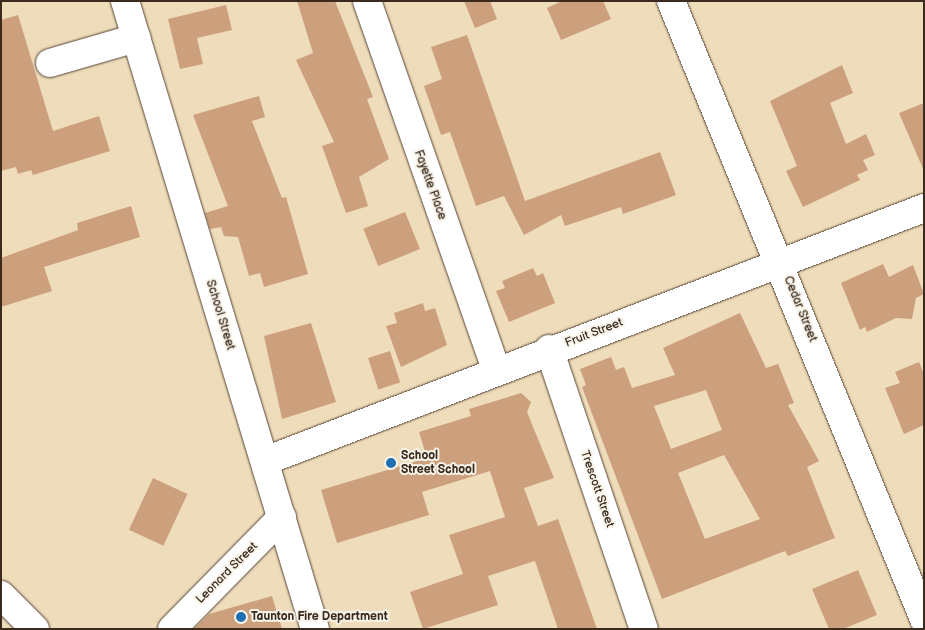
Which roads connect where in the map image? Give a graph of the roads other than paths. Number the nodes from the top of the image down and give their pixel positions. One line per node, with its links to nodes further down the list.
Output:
1 (125, 1): 4 (street, School Street)
2 (367, 1): 9 (street, Fayette Place)
3 (671, 1): 7 (street, Cedar Street)
4 (136, 38): 5 (street); 10 (street, School Street)
5 (50, 63)
6 (924, 208): 7 (street, Fruit Street)
7 (781, 261): 8 (street, Fruit Street); 13 (street, Cedar Street)
8 (549, 349): 9 (street, Fruit Street); 17 (street, Trescott Street)
9 (496, 369): 10 (street, Fruit Street)
10 (265, 461): 11 (street, School Street)
11 (282, 518): 15 (street, Leonard Street); 16 (street, School Street)
12 (1, 595): 14 (street)
13 (924, 619)
14 (35, 629)
15 (172, 629)
16 (314, 629)
17 (644, 629)

